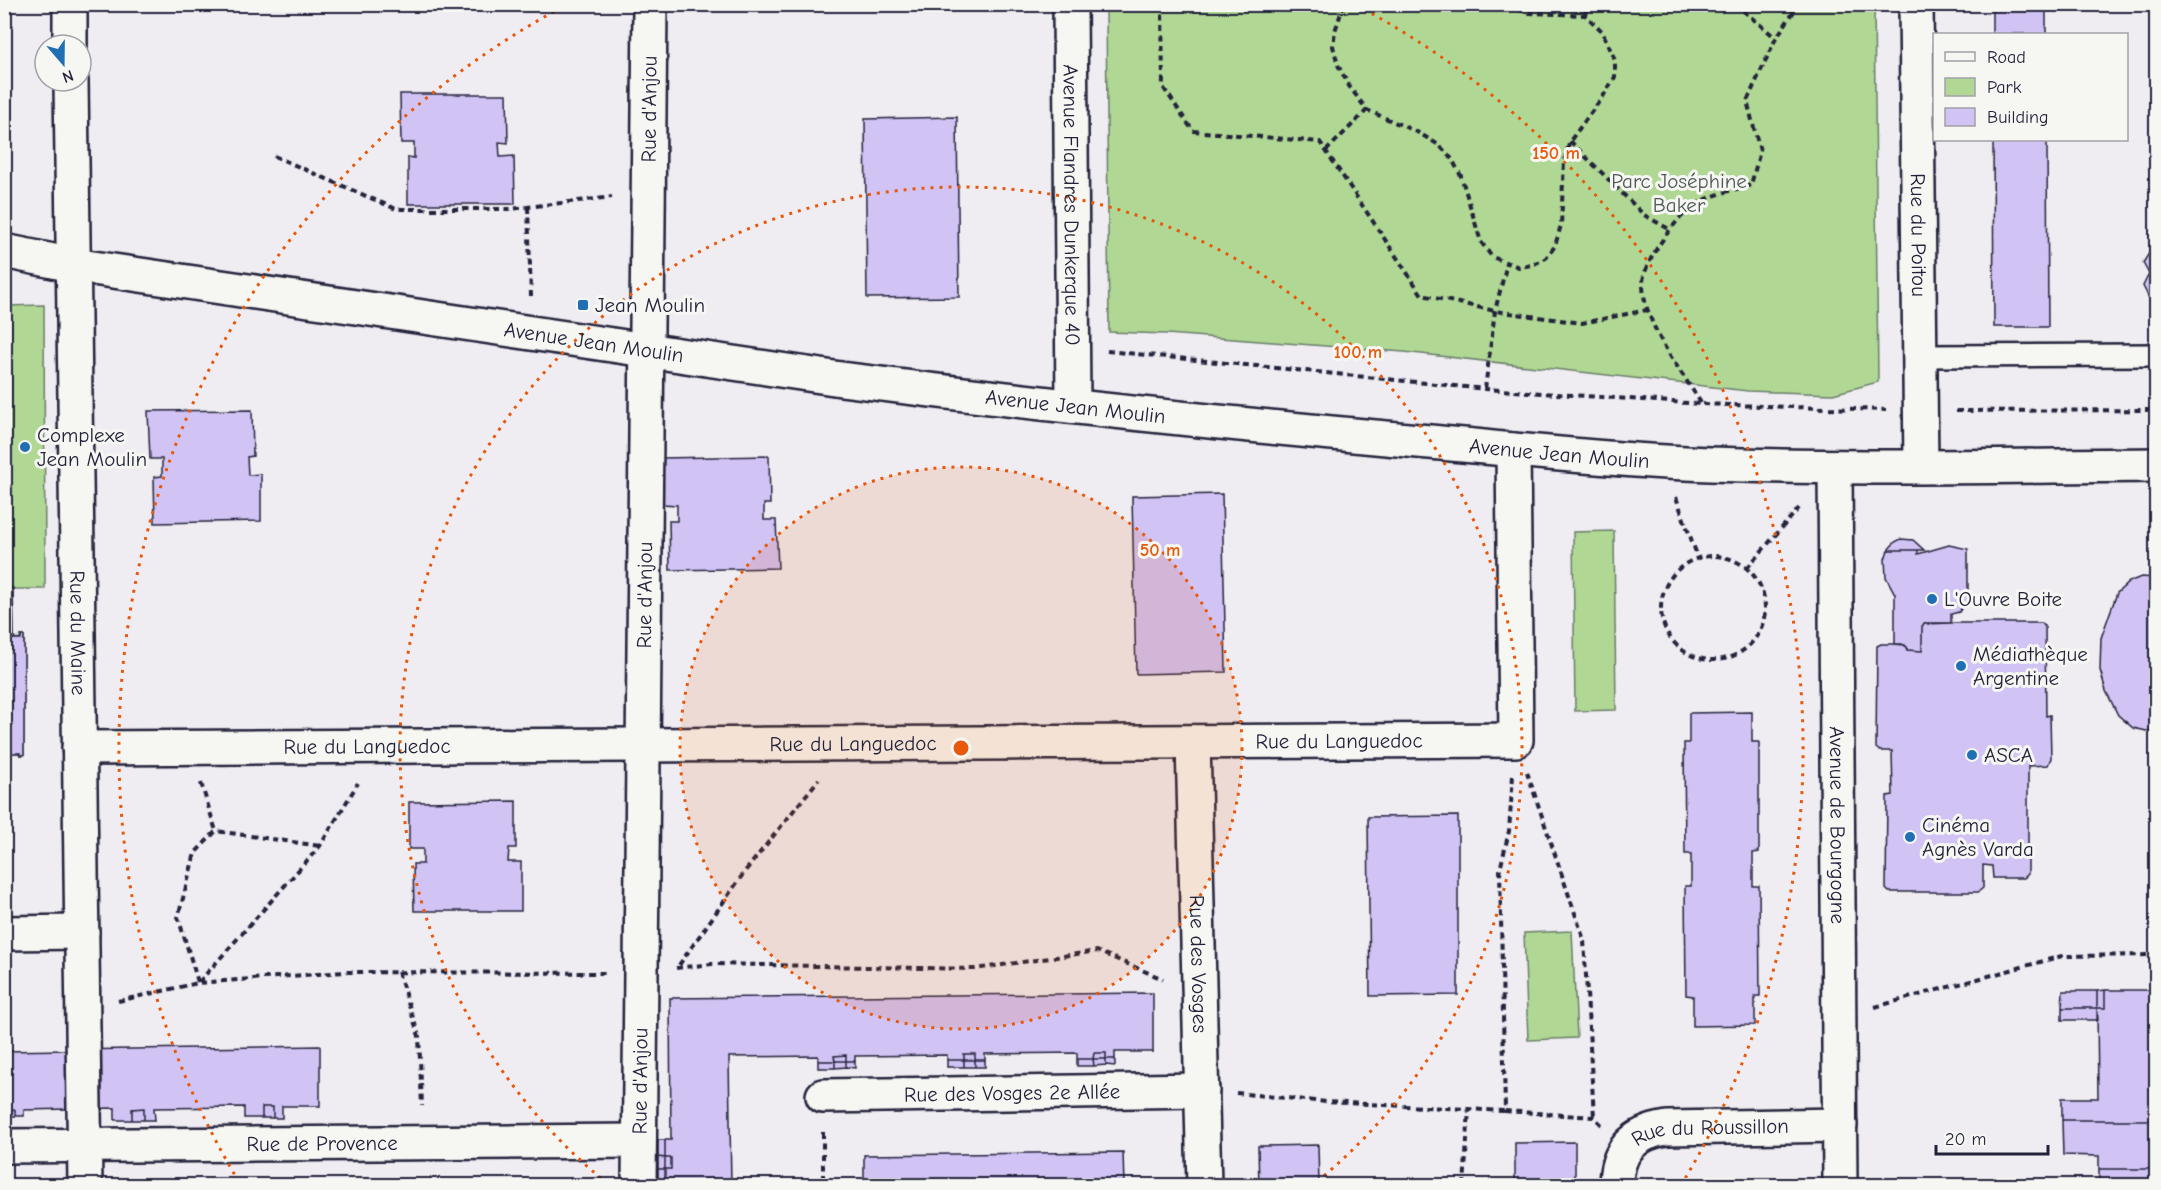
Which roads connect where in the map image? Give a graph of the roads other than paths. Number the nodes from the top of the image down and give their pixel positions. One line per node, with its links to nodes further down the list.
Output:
1 (70, 4): 5 (street)
2 (650, 4): 9 (street, Rue d'Anjou)
3 (1070, 4): 12 (street, Avenue Flandres Dunkerque 40)
4 (1916, 4): 11 (street, Rue du Poitou)
5 (70, 33)
6 (71, 93): 8 (street, Rue du Maine)
7 (4, 251): 8 (street, Avenue Jean Moulin)
8 (73, 265): 9 (street, Avenue Jean Moulin); 19 (street, Rue du Maine)
9 (647, 349): 12 (street, Avenue Jean Moulin); 18 (street, Rue d'Anjou)
10 (2157, 355): 11 (lane)
11 (1920, 356): 15 (street, Rue du Poitou)
12 (1073, 406): 13 (street, Avenue Jean Moulin)
13 (1513, 450): 16 (street, Avenue Jean Moulin); 17 (street, Rue du Languedoc)
14 (2157, 465): 15 (street, Avenue Jean Moulin)
15 (1921, 466): 16 (street, Avenue Jean Moulin)
16 (1835, 467): 24 (street, Avenue de Bourgogne)
17 (1193, 742): 18 (street, Rue du Languedoc); 22 (street, Rue des Vosges)
18 (644, 745): 19 (street, Rue du Languedoc); 25 (street, Rue d'Anjou)
19 (80, 748): 20 (street, Rue du Maine)
20 (82, 932): 21 (street); 26 (street, Rue du Maine)
21 (4, 933)
22 (1202, 1090): 23 (street, Rue des Vosges 2e Allée); 30 (street, Rue des Vosges)
23 (823, 1096)
24 (1840, 1125): 31 (street, Rue du Roussillon); 32 (street, Avenue de Bourgogne)
25 (639, 1141): 26 (street, Rue de Provence); 29 (street, Rue d'Anjou)
26 (85, 1145): 27 (street, Rue de Provence); 28 (street, Rue du Maine)
27 (4, 1146)
28 (85, 1185)
29 (639, 1185)
30 (1204, 1185)
31 (1616, 1185)
32 (1840, 1185)

